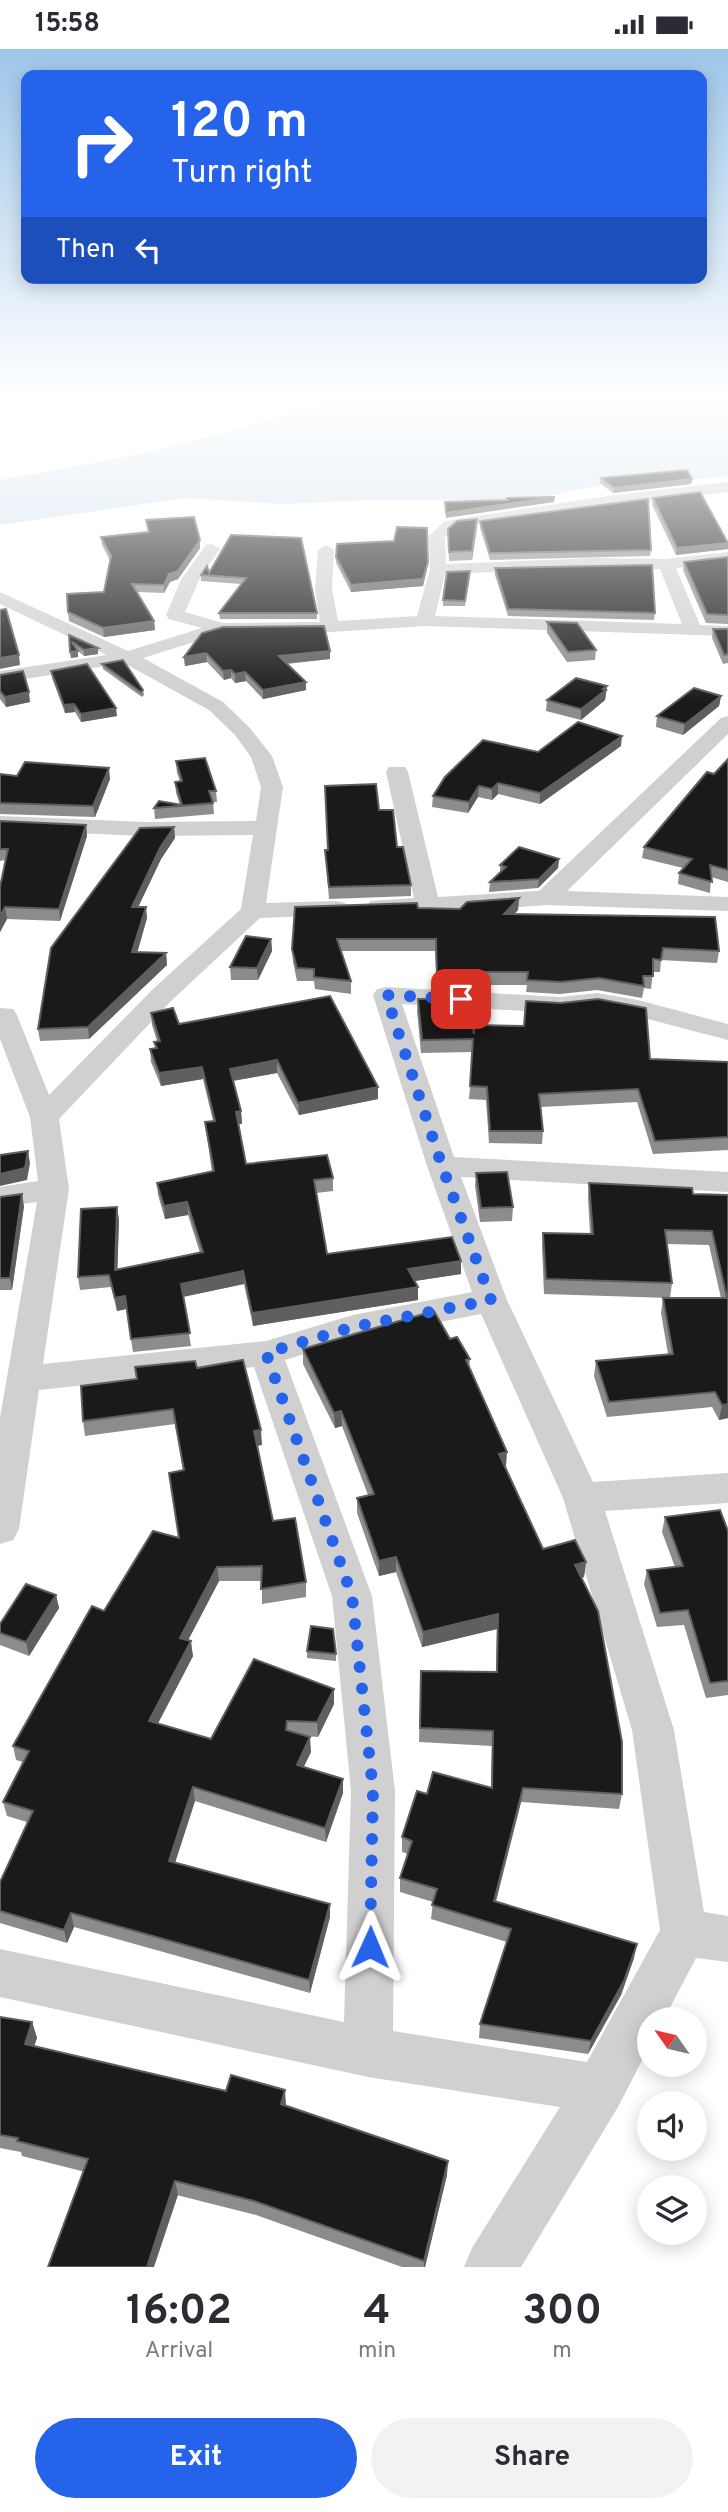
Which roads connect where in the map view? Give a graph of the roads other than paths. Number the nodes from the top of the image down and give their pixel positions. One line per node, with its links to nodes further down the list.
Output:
1 (644, 497): 6 (street)
2 (212, 549): 10 (street)
3 (326, 550): 9 (street)
4 (728, 557): 5 (street)
5 (666, 564): 6 (street); 11 (street)
6 (438, 569): 8 (street)
7 (0, 597): 13 (street)
8 (425, 621): 9 (street); 11 (street)
9 (330, 627): 10 (street)
10 (222, 628): 13 (street)
11 (694, 631): 12 (street)
12 (728, 631)
13 (127, 657): 14 (street); 18 (street)
14 (0, 677)
15 (728, 722): 19 (street)
16 (397, 772): 20 (street)
17 (0, 823): 18 (street)
18 (267, 828): 22 (street)
19 (546, 898): 20 (street); 21 (street)
20 (427, 903): 22 (street)
21 (728, 904)
22 (253, 911): 25 (street)
23 (0, 1016): 25 (street)
24 (728, 1032): 26 (street)
25 (44, 1117): 28 (street)
26 (442, 1166): 27 (street); 30 (street)
27 (728, 1182)
28 (54, 1189): 29 (street); 32 (street)
29 (0, 1198)
30 (491, 1300): 31 (street); 34 (street)
31 (266, 1353): 32 (street); 38 (street)
32 (24, 1379): 35 (street)
33 (728, 1488): 34 (street)
34 (582, 1499): 36 (street)
35 (0, 1529)
36 (706, 1936): 39 (street)
37 (0, 1973): 38 (street)
38 (368, 2052): 39 (street)
39 (600, 2089): 40 (street)
40 (491, 2267)

